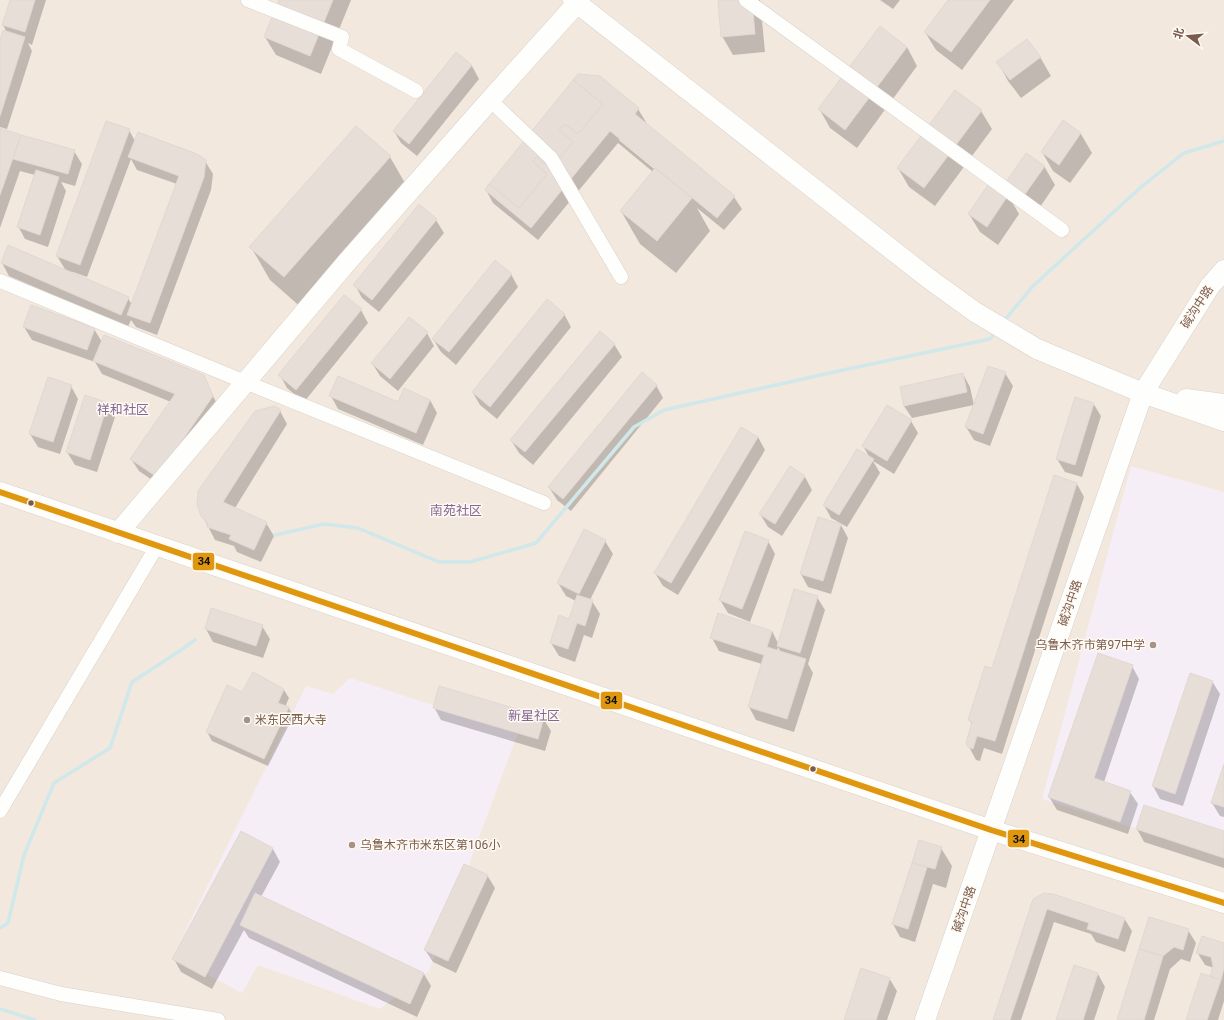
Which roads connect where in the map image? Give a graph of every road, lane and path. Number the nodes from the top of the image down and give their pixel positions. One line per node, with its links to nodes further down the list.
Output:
1 (248, 0): 4 (street)
2 (746, 0): 6 (street)
3 (577, 1): 5 (street); 11 (street)
4 (416, 91)
5 (490, 100): 8 (street); 10 (street)
6 (1062, 230)
7 (1224, 270): 11 (street, 碱沟中路)
8 (620, 277)
9 (0, 281): 10 (street)
10 (245, 382): 15 (street); 16 (street)
11 (1143, 393): 12 (street); 13 (street); 19 (street, 碱沟中路)
12 (1224, 404)
13 (1224, 421)
14 (0, 492): 16 (street)
15 (544, 503)
16 (118, 533): 17 (street)
17 (157, 546): 18 (street); 19 (street)
18 (0, 811)
19 (991, 830): 20 (street); 23 (street, 碱沟中路)
20 (1224, 903)
21 (0, 978): 22 (street)
22 (218, 1020)
23 (925, 1020)

